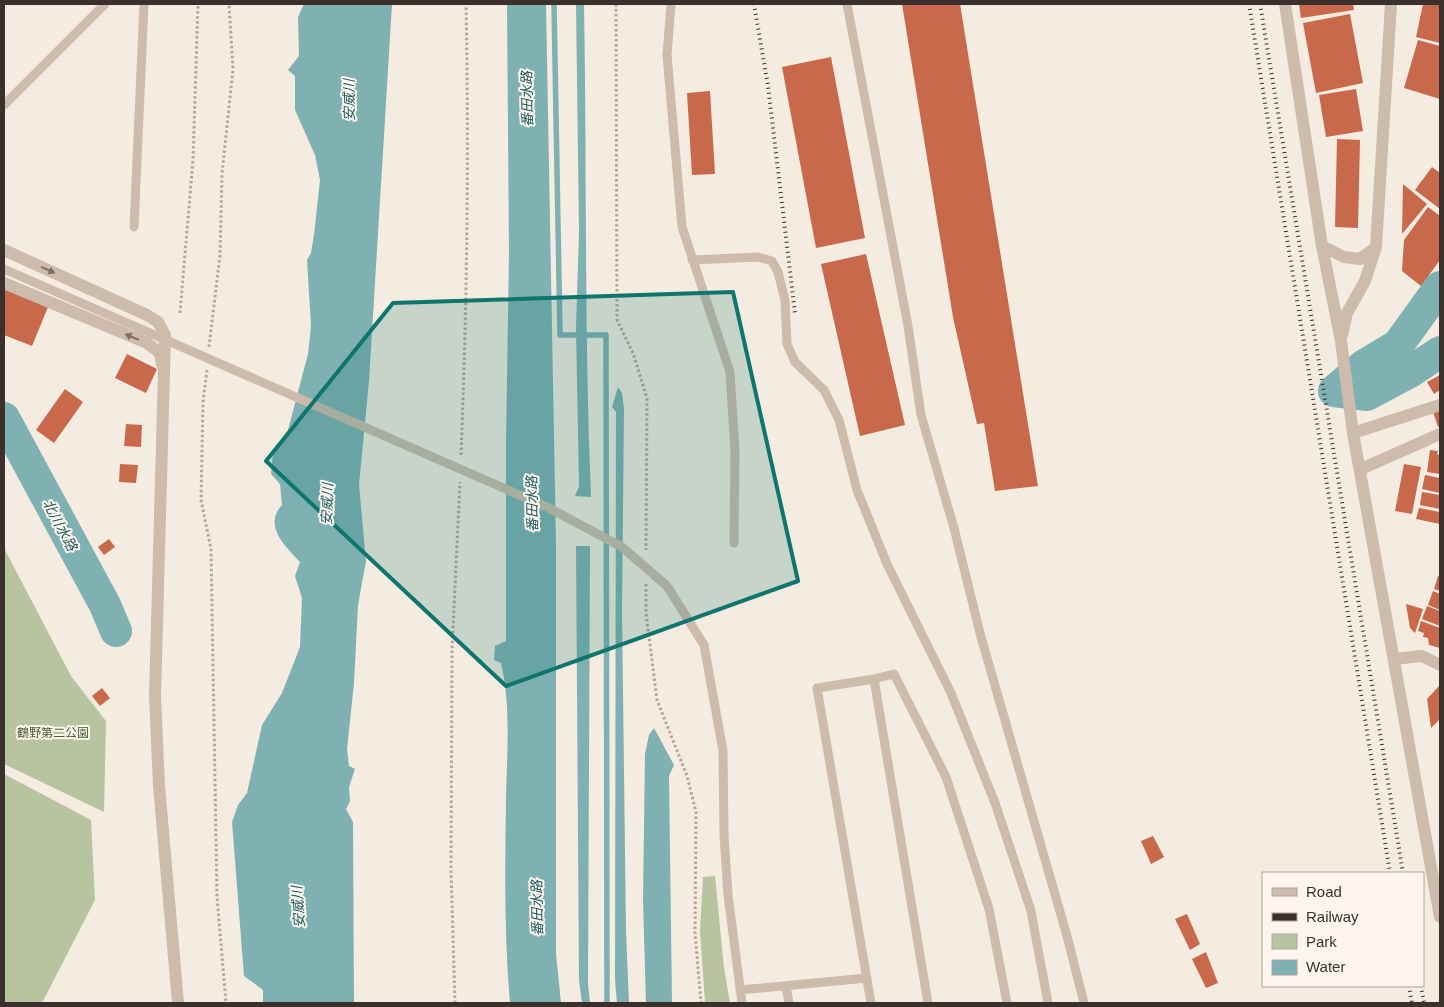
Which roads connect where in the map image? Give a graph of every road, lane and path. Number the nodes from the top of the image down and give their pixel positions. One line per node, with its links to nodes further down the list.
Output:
1 (106, 4): 11 (lane)
2 (144, 4): 12 (lane)
3 (198, 4): 19 (path)
4 (229, 4): 21 (path)
5 (466, 4): 27 (path)
6 (616, 4): 31 (path)
7 (671, 4): 16 (lane)
8 (848, 4): 51 (lane)
9 (1285, 4): 13 (street)
10 (1391, 4): 14 (street)
11 (4, 105)
12 (134, 226)
13 (1322, 246): 14 (street); 20 (street)
14 (1376, 247): 20 (street)
15 (4, 250): 23 (street, one-way to 23)
16 (692, 260): 30 (lane); 50 (lane)
17 (4, 269): 40 (lane)
18 (4, 283): 23 (street, one-way to 18)
19 (180, 313)
20 (1341, 347): 25 (street)
21 (209, 353)
22 (208, 363): 42 (path)
23 (163, 369): 41 (street)
24 (1440, 405): 25 (street)
25 (1353, 434): 28 (street)
26 (1440, 434): 28 (street)
27 (462, 456)
28 (1361, 469): 33 (street)
29 (460, 476): 43 (path)
30 (734, 543)
31 (646, 554)
32 (646, 583): 44 (path)
33 (1394, 659): 34 (street); 36 (street)
34 (1440, 665)
35 (874, 678): 38 (lane); 48 (lane); 49 (lane)
36 (1436, 880): 37 (street)
37 (1440, 917)
38 (867, 978): 39 (lane); 47 (lane)
39 (786, 986): 40 (lane); 46 (lane)
40 (740, 990): 45 (lane)
41 (178, 1003)
42 (226, 1003)
43 (455, 1003)
44 (701, 1003)
45 (742, 1003)
46 (789, 1003)
47 (871, 1003)
48 (928, 1003)
49 (1007, 1003)
50 (1048, 1003)
51 (1084, 1003)

